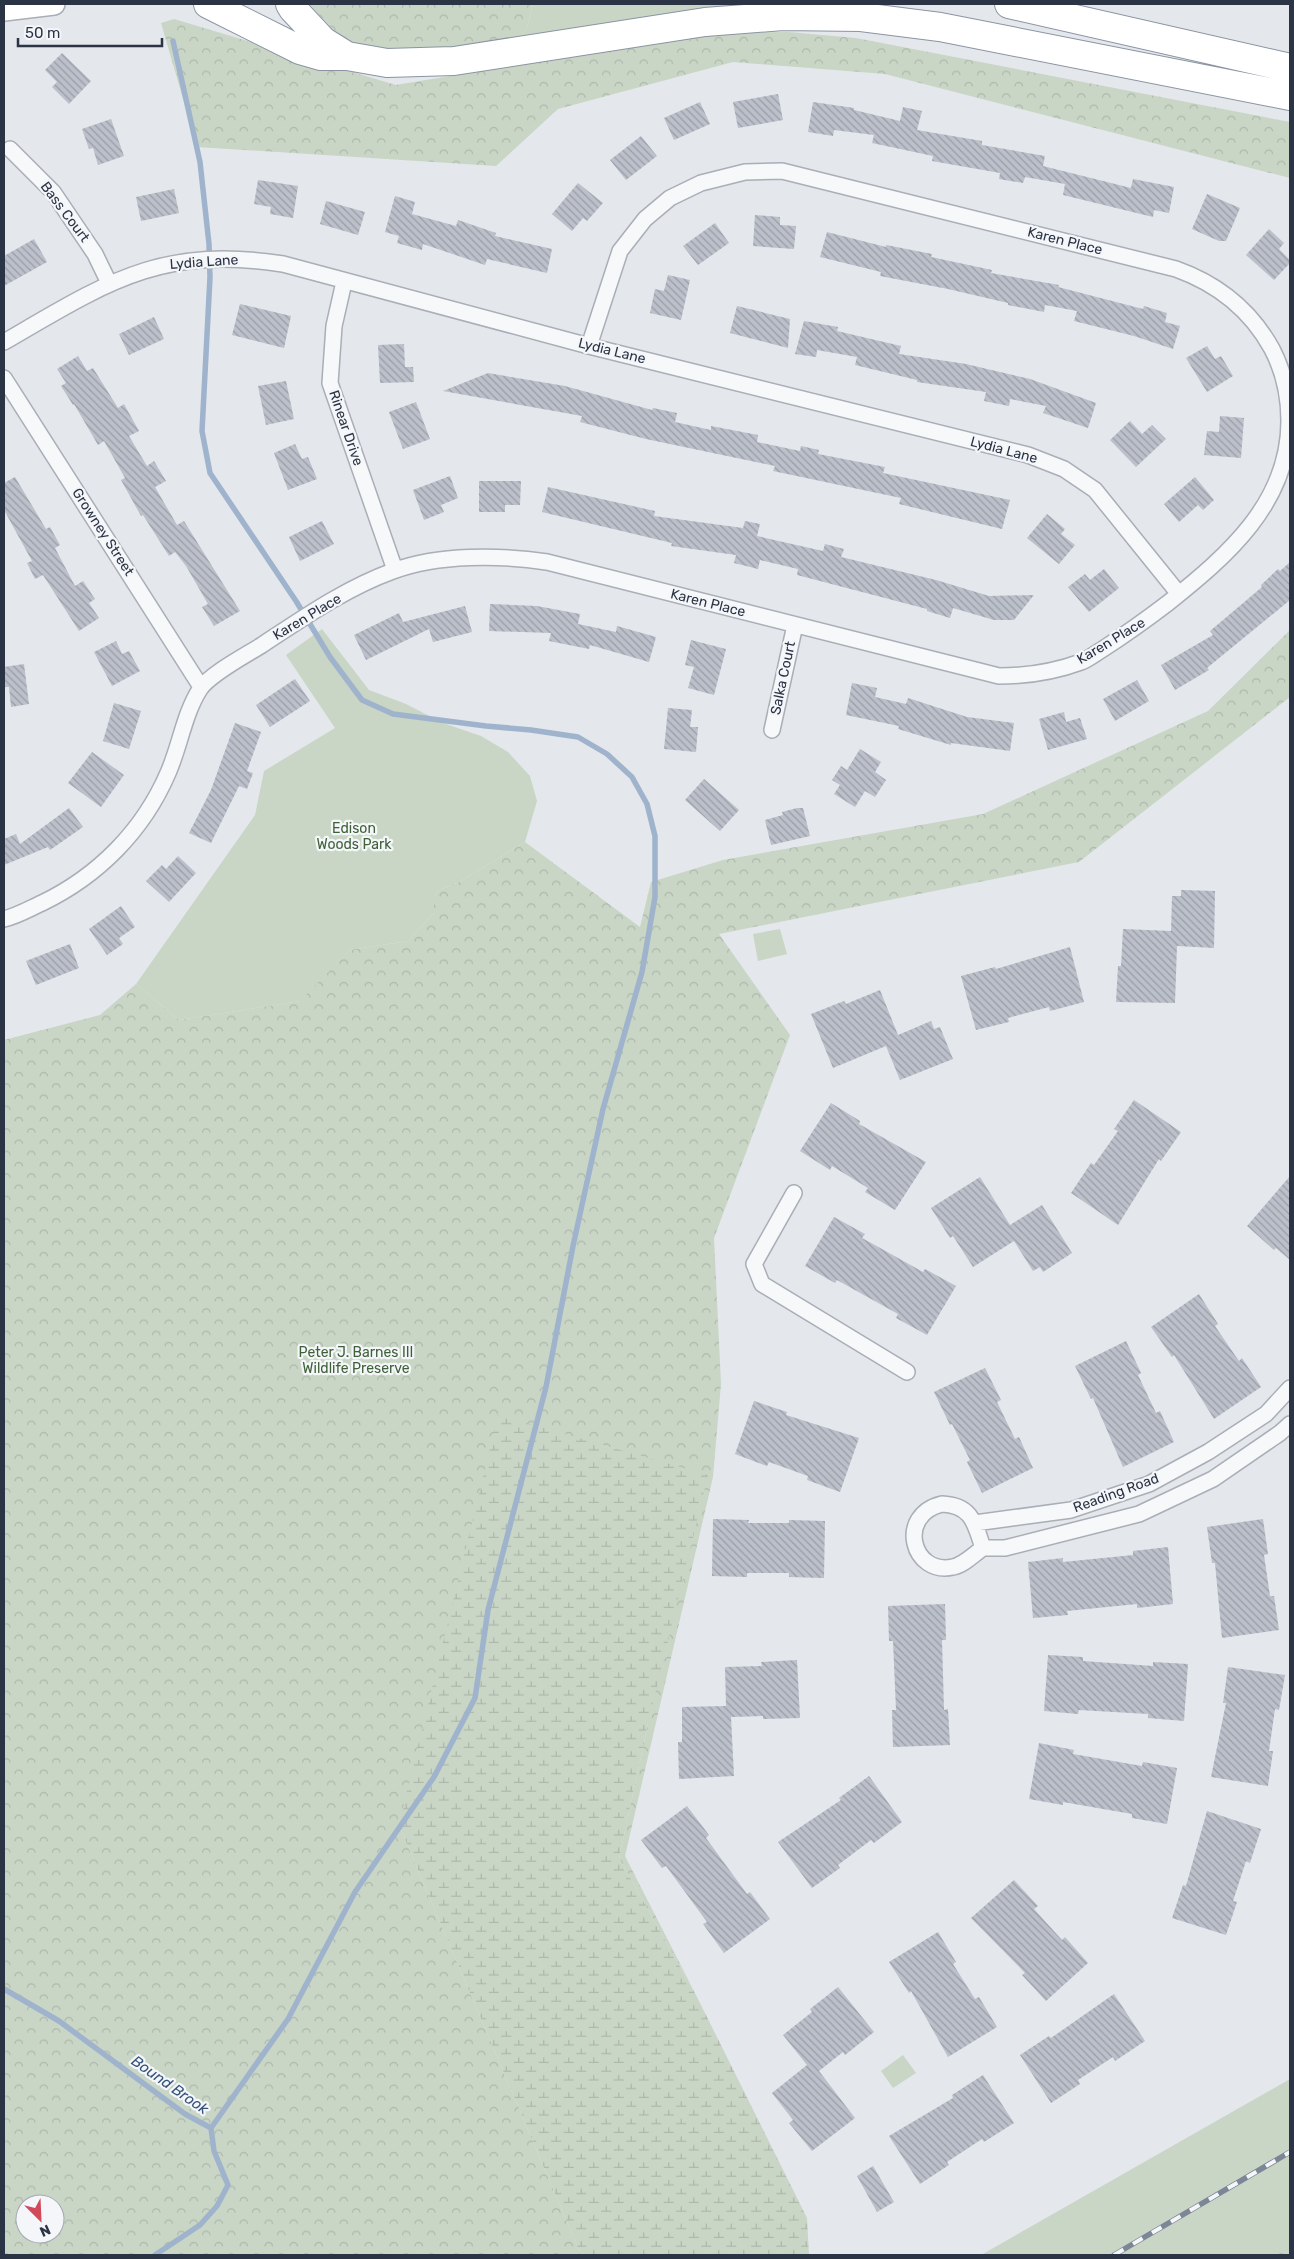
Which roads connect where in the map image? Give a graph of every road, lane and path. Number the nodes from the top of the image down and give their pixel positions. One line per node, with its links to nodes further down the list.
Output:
1 (54, 4): 5 (main road)
2 (208, 4): 6 (highway)
3 (290, 4): 6 (highway)
4 (1009, 4): 7 (highway)
5 (4, 10)
6 (346, 56): 8 (highway)
7 (1290, 68)
8 (1290, 96)
9 (10, 149): 11 (street, Bass Court)
10 (344, 282): 11 (street, Lydia Lane); 13 (street, Lydia Lane); 16 (street, Rinear Drive)
11 (109, 283): 12 (street, Lydia Lane)
12 (4, 342)
13 (589, 346): 14 (street, Karen Place); 17 (street, Lydia Lane)
14 (1284, 355): 17 (street, Karen Place)
15 (4, 378): 19 (street, Growney Street)
16 (395, 570): 18 (street, Karen Place); 19 (street, Karen Place)
17 (1179, 594): 18 (street, Karen Place)
18 (795, 625): 20 (street, Salka Court)
19 (201, 687): 21 (street, Karen Place)
20 (772, 730)
21 (4, 919)
22 (794, 1193): 23 (street)
23 (907, 1372)
24 (1290, 1388): 26 (street, Reading Road)
25 (1290, 1424): 27 (street, Reading Road)
26 (975, 1523): 27 (street); 27 (street)
27 (983, 1548)

